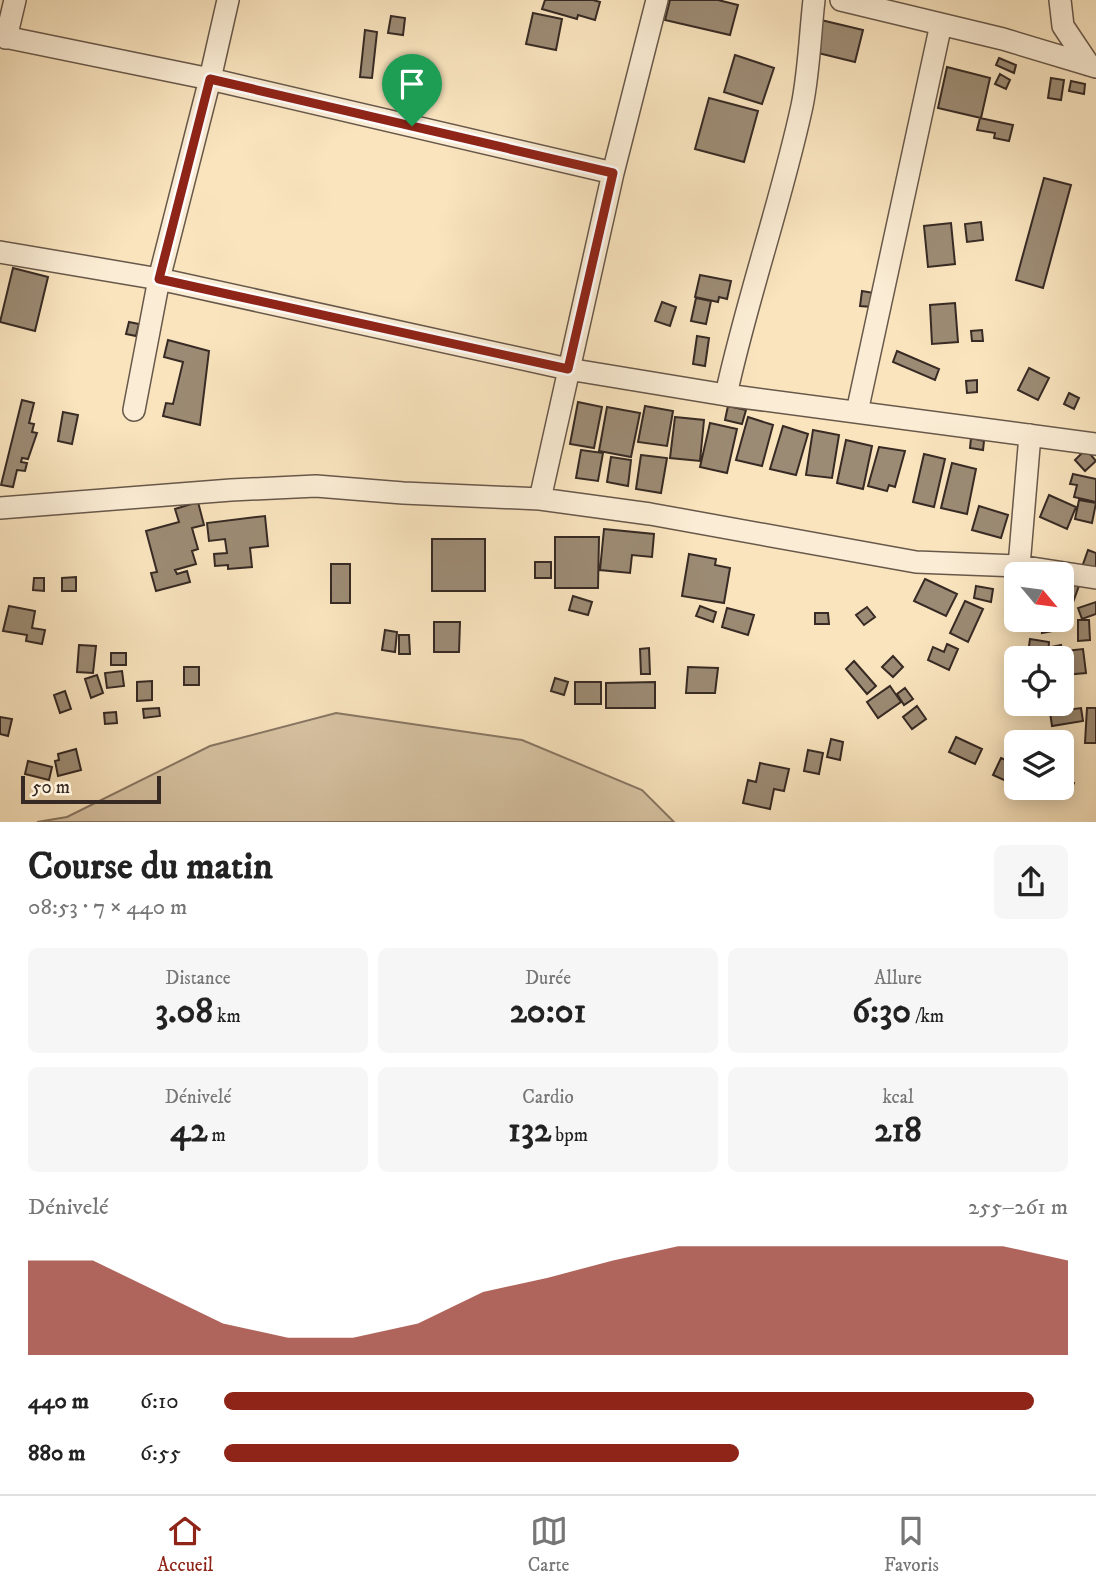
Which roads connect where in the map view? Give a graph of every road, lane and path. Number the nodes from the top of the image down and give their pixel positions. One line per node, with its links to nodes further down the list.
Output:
1 (15, 0): 8 (street)
2 (228, 0): 10 (street)
3 (657, 0): 11 (street)
4 (814, 0): 15 (street)
5 (841, 0): 7 (street)
6 (1060, 0): 9 (street)
7 (941, 24): 9 (street); 17 (street)
8 (3, 37): 10 (street)
9 (1092, 66)
10 (210, 79): 11 (street); 13 (street)
11 (613, 173): 14 (street)
12 (0, 252): 13 (street)
13 (159, 279): 14 (street); 16 (street)
14 (568, 369): 15 (street); 20 (street)
15 (726, 395): 17 (street)
16 (134, 410)
17 (857, 412): 18 (street)
18 (1030, 435): 19 (street); 22 (street)
19 (1096, 444)
20 (540, 499): 21 (street); 23 (street)
21 (0, 508)
22 (1019, 562)
23 (1004, 565)
24 (1074, 575): 25 (street)
25 (1096, 578)

